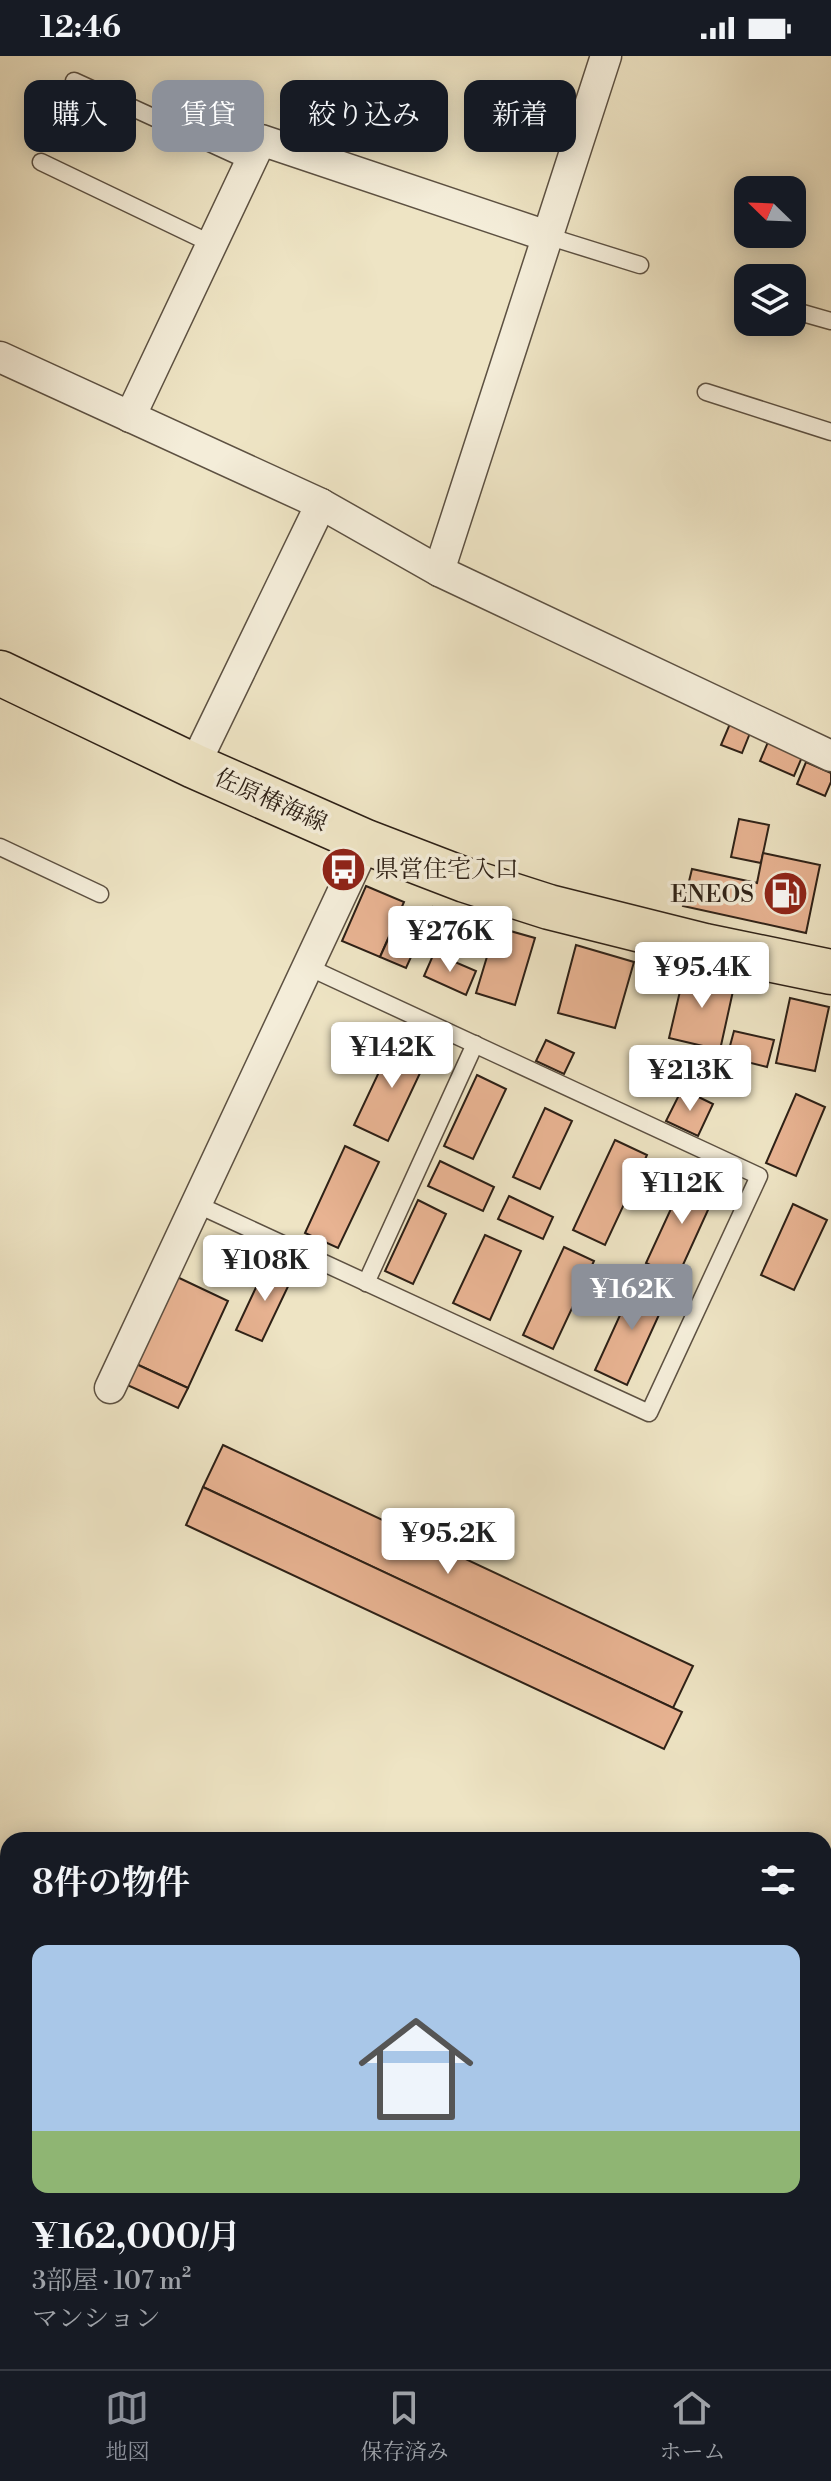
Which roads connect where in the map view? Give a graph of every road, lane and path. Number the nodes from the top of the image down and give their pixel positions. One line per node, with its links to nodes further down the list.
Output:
1 (606, 56): 5 (street)
2 (136, 109): 4 (lane)
3 (41, 162): 6 (lane)
4 (251, 162): 5 (street); 6 (street)
5 (547, 236): 7 (lane); 15 (street)
6 (212, 244): 12 (street)
7 (640, 265)
8 (806, 314): 9 (lane)
9 (831, 321)
10 (0, 357): 12 (street)
11 (706, 392): 13 (lane)
12 (130, 417): 14 (street)
13 (831, 432)
14 (321, 504): 15 (street); 18 (street)
15 (439, 571): 17 (street)
16 (0, 673): 18 (main road, 佐原椿海線)
17 (831, 756)
18 (194, 766): 19 (main road, 佐原椿海線)
19 (366, 842): 22 (street); 23 (main road, 佐原椿海線)
20 (0, 847): 21 (lane)
21 (100, 894)
22 (308, 967): 24 (lane); 25 (street)
23 (831, 972)
24 (475, 1044): 26 (lane); 26 (lane)
25 (196, 1204): 26 (lane); 27 (street)
26 (366, 1283)
27 (110, 1388)

